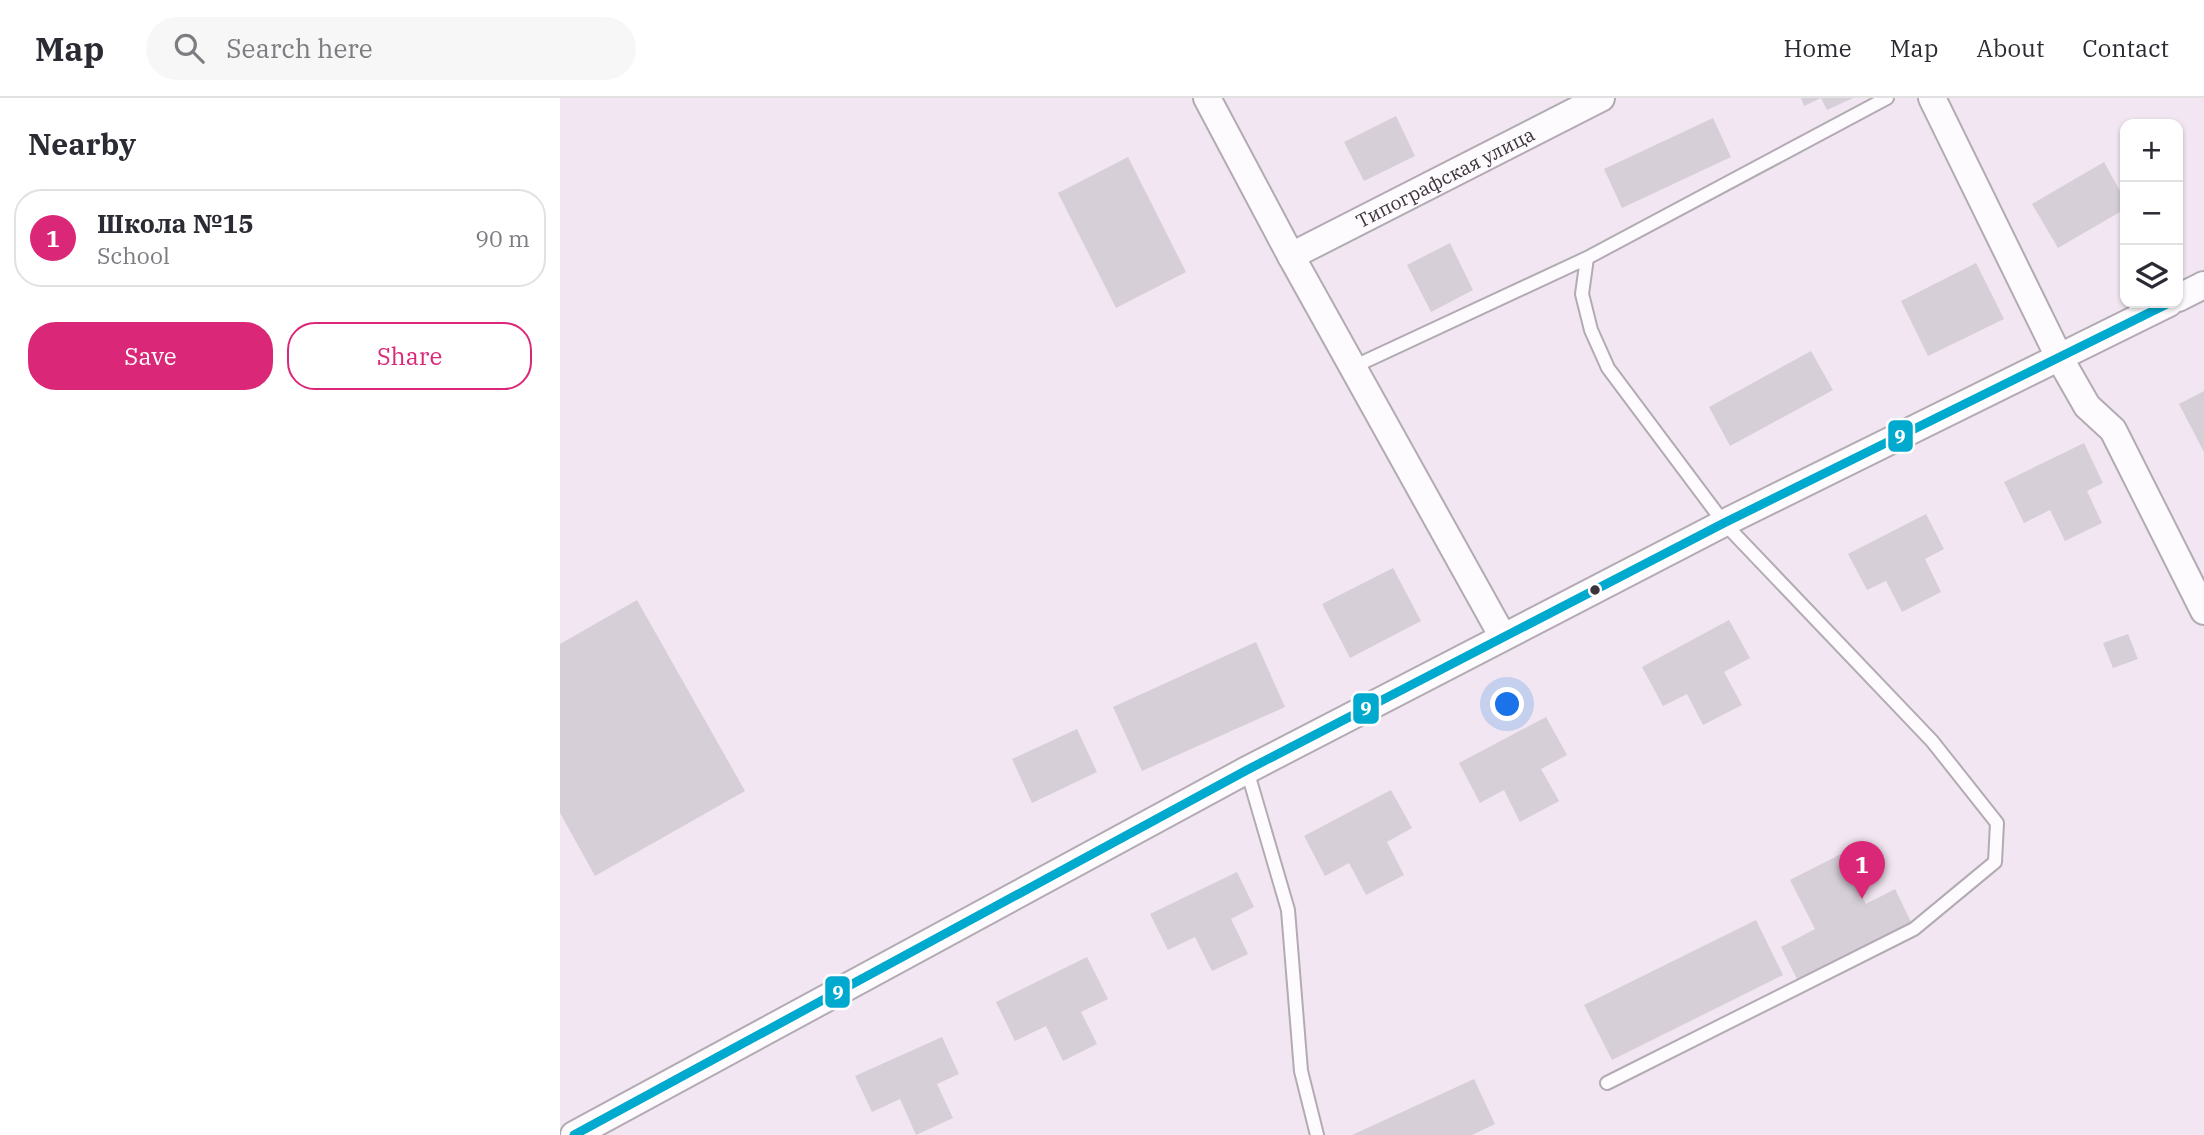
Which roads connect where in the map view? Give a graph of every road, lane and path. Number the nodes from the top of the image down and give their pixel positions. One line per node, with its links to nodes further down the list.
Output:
1 (1207, 98): 5 (street)
2 (1601, 98): 5 (street, Типографская улица)
3 (1887, 98): 6 (lane)
4 (1931, 98): 10 (street)
5 (1291, 256): 11 (street)
6 (1587, 258): 11 (lane); 12 (lane)
7 (2204, 285): 8 (street)
8 (2183, 296)
9 (2159, 308): 10 (street)
10 (2059, 357): 12 (street); 13 (street)
11 (1353, 367): 14 (street)
12 (1724, 523): 14 (street); 16 (lane)
13 (2204, 611)
14 (1503, 637): 15 (street)
15 (1247, 770): 17 (street); 18 (lane)
16 (1606, 1083)
17 (574, 1135)
18 (1317, 1135)

